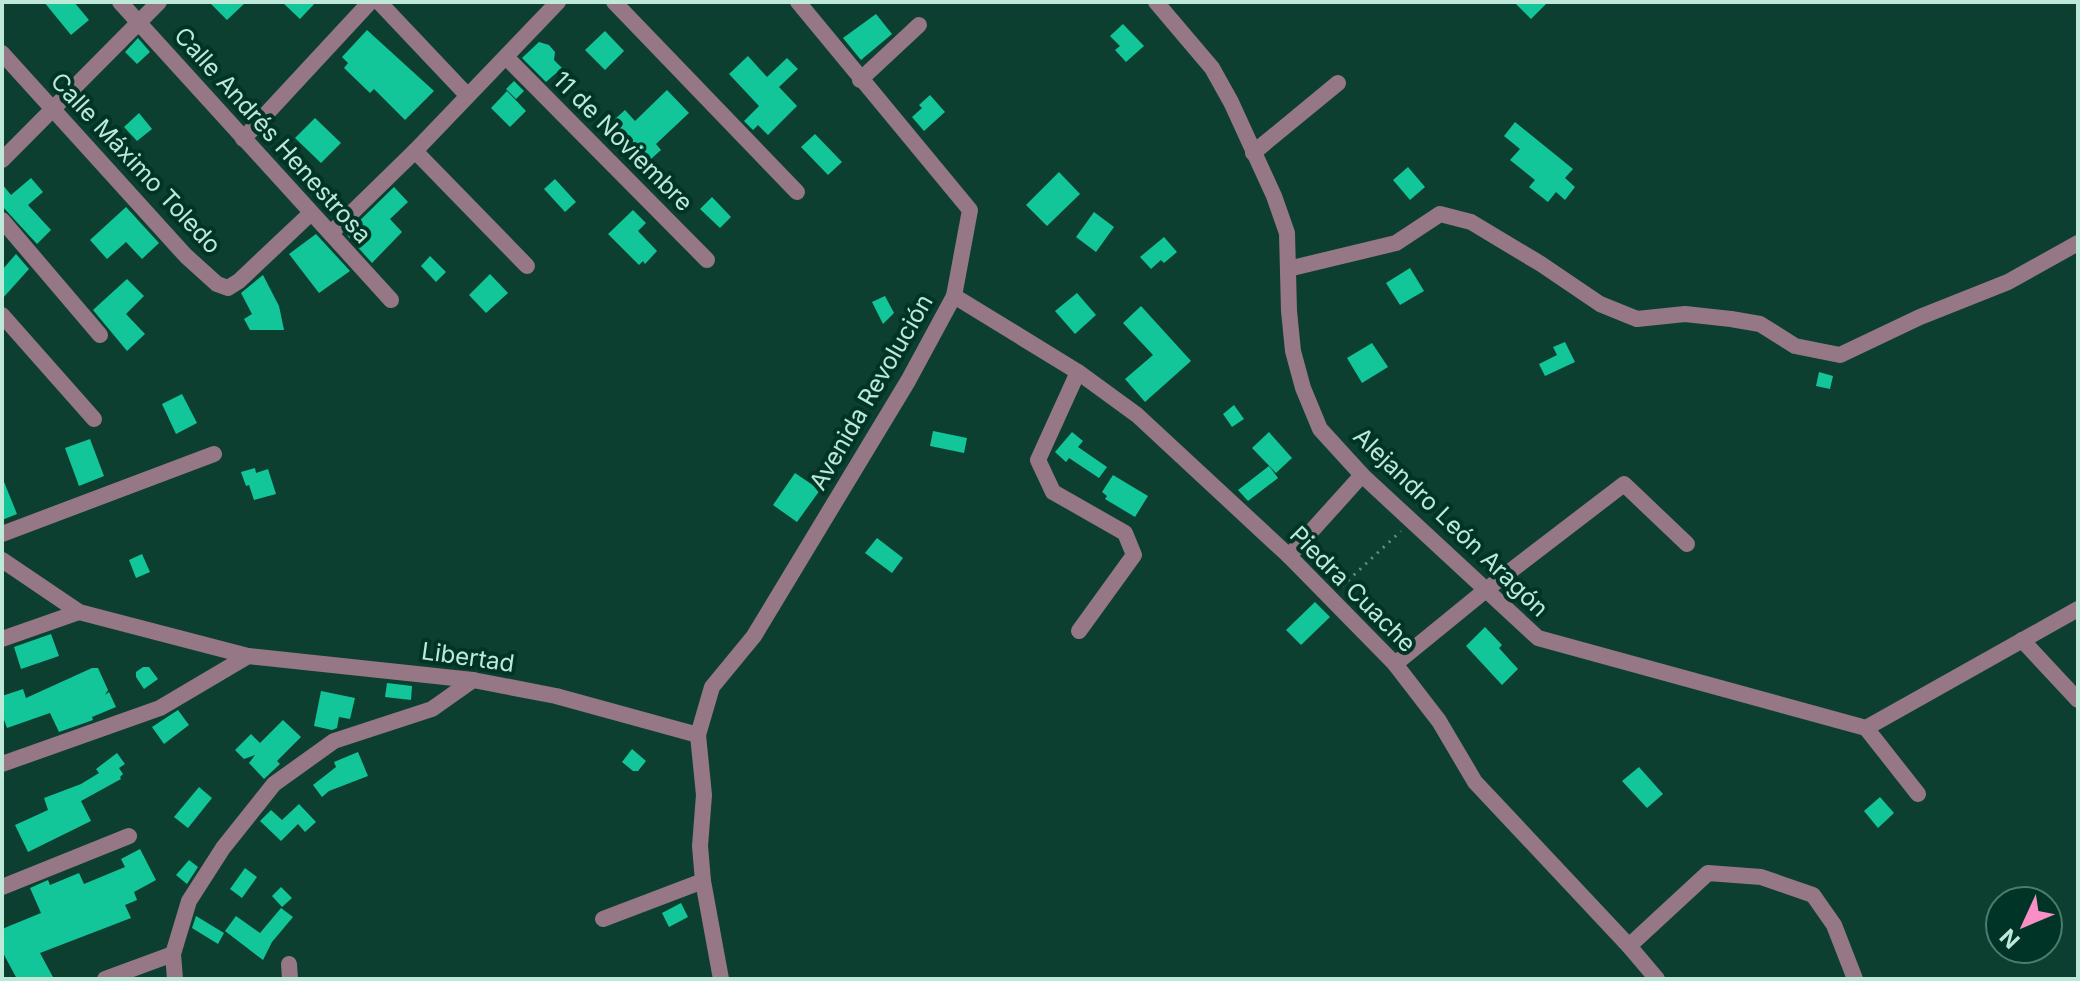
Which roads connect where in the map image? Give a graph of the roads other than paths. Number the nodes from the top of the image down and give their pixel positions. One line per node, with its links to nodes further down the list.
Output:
1 (120, 2): 9 (street, Calle Andrés Henestrosa)
2 (159, 2): 9 (street)
3 (370, 2): 17 (street)
4 (379, 2): 15 (street)
5 (614, 2): 21 (street)
6 (798, 2): 13 (street, Avenida Revolución)
7 (1156, 2): 19 (street, Alejandro León Aragón)
8 (555, 3): 12 (street)
9 (138, 22): 16 (street); 17 (street, Calle Andrés Henestrosa)
10 (919, 25): 13 (street)
11 (2, 53): 16 (street, Calle Máximo Toledo)
12 (506, 57): 15 (street); 26 (street, 11 de Noviembre)
13 (860, 80): 29 (street, Avenida Revolución)
14 (1338, 83): 19 (street)
15 (467, 95): 18 (street)
16 (52, 109): 20 (street); 22 (street, Calle Máximo Toledo)
17 (243, 139): 22 (street, Calle Andrés Henestrosa)
18 (415, 151): 24 (street); 27 (street)
19 (1253, 153): 28 (street, Alejandro León Aragón)
20 (2, 160)
21 (797, 192)
22 (311, 213): 24 (street, Calle Andrés Henestrosa)
23 (2, 220): 32 (street)
24 (331, 233): 30 (street, Calle Andrés Henestrosa)
25 (2078, 243): 28 (street)
26 (707, 260)
27 (527, 266)
28 (1288, 269): 36 (street, Alejandro León Aragón)
29 (954, 296): 33 (street, Piedra Cuache); 52 (street, Avenida Revolución)
30 (391, 300)
31 (2, 315): 34 (street)
32 (100, 335)
33 (1078, 372): 39 (street, Piedra Cuache); 44 (street)
34 (94, 419)
35 (214, 454): 37 (street)
36 (1362, 475): 39 (street); 41 (street, Alejandro León Aragón)
37 (2, 534)
38 (1687, 544): 41 (street)
39 (1289, 556): 48 (street, Piedra Cuache)
40 (2, 560): 43 (street, Libertad)
41 (1487, 589): 48 (street); 51 (street, Alejandro León Aragón)
42 (2078, 609): 46 (street)
43 (79, 612): 45 (street); 47 (street, Libertad)
44 (1079, 631)
45 (2, 639)
46 (2022, 640): 50 (street); 51 (street)
47 (248, 656): 49 (street, Libertad); 53 (street)
48 (1395, 664): 59 (street, Piedra Cuache)
49 (473, 680): 52 (street, Libertad); 60 (street)
50 (2078, 700)
51 (1866, 728): 54 (street)
52 (698, 735): 56 (street)
53 (2, 764)
54 (1918, 794)
55 (129, 836): 57 (street)
56 (703, 881): 58 (street); 63 (street)
57 (2, 887)
58 (603, 919)
59 (1629, 946): 64 (street, Piedra Cuache); 65 (street)
60 (173, 954): 61 (street); 62 (street)
61 (105, 979)
62 (175, 979)
63 (721, 979)
64 (1657, 979)
65 (1855, 979)

